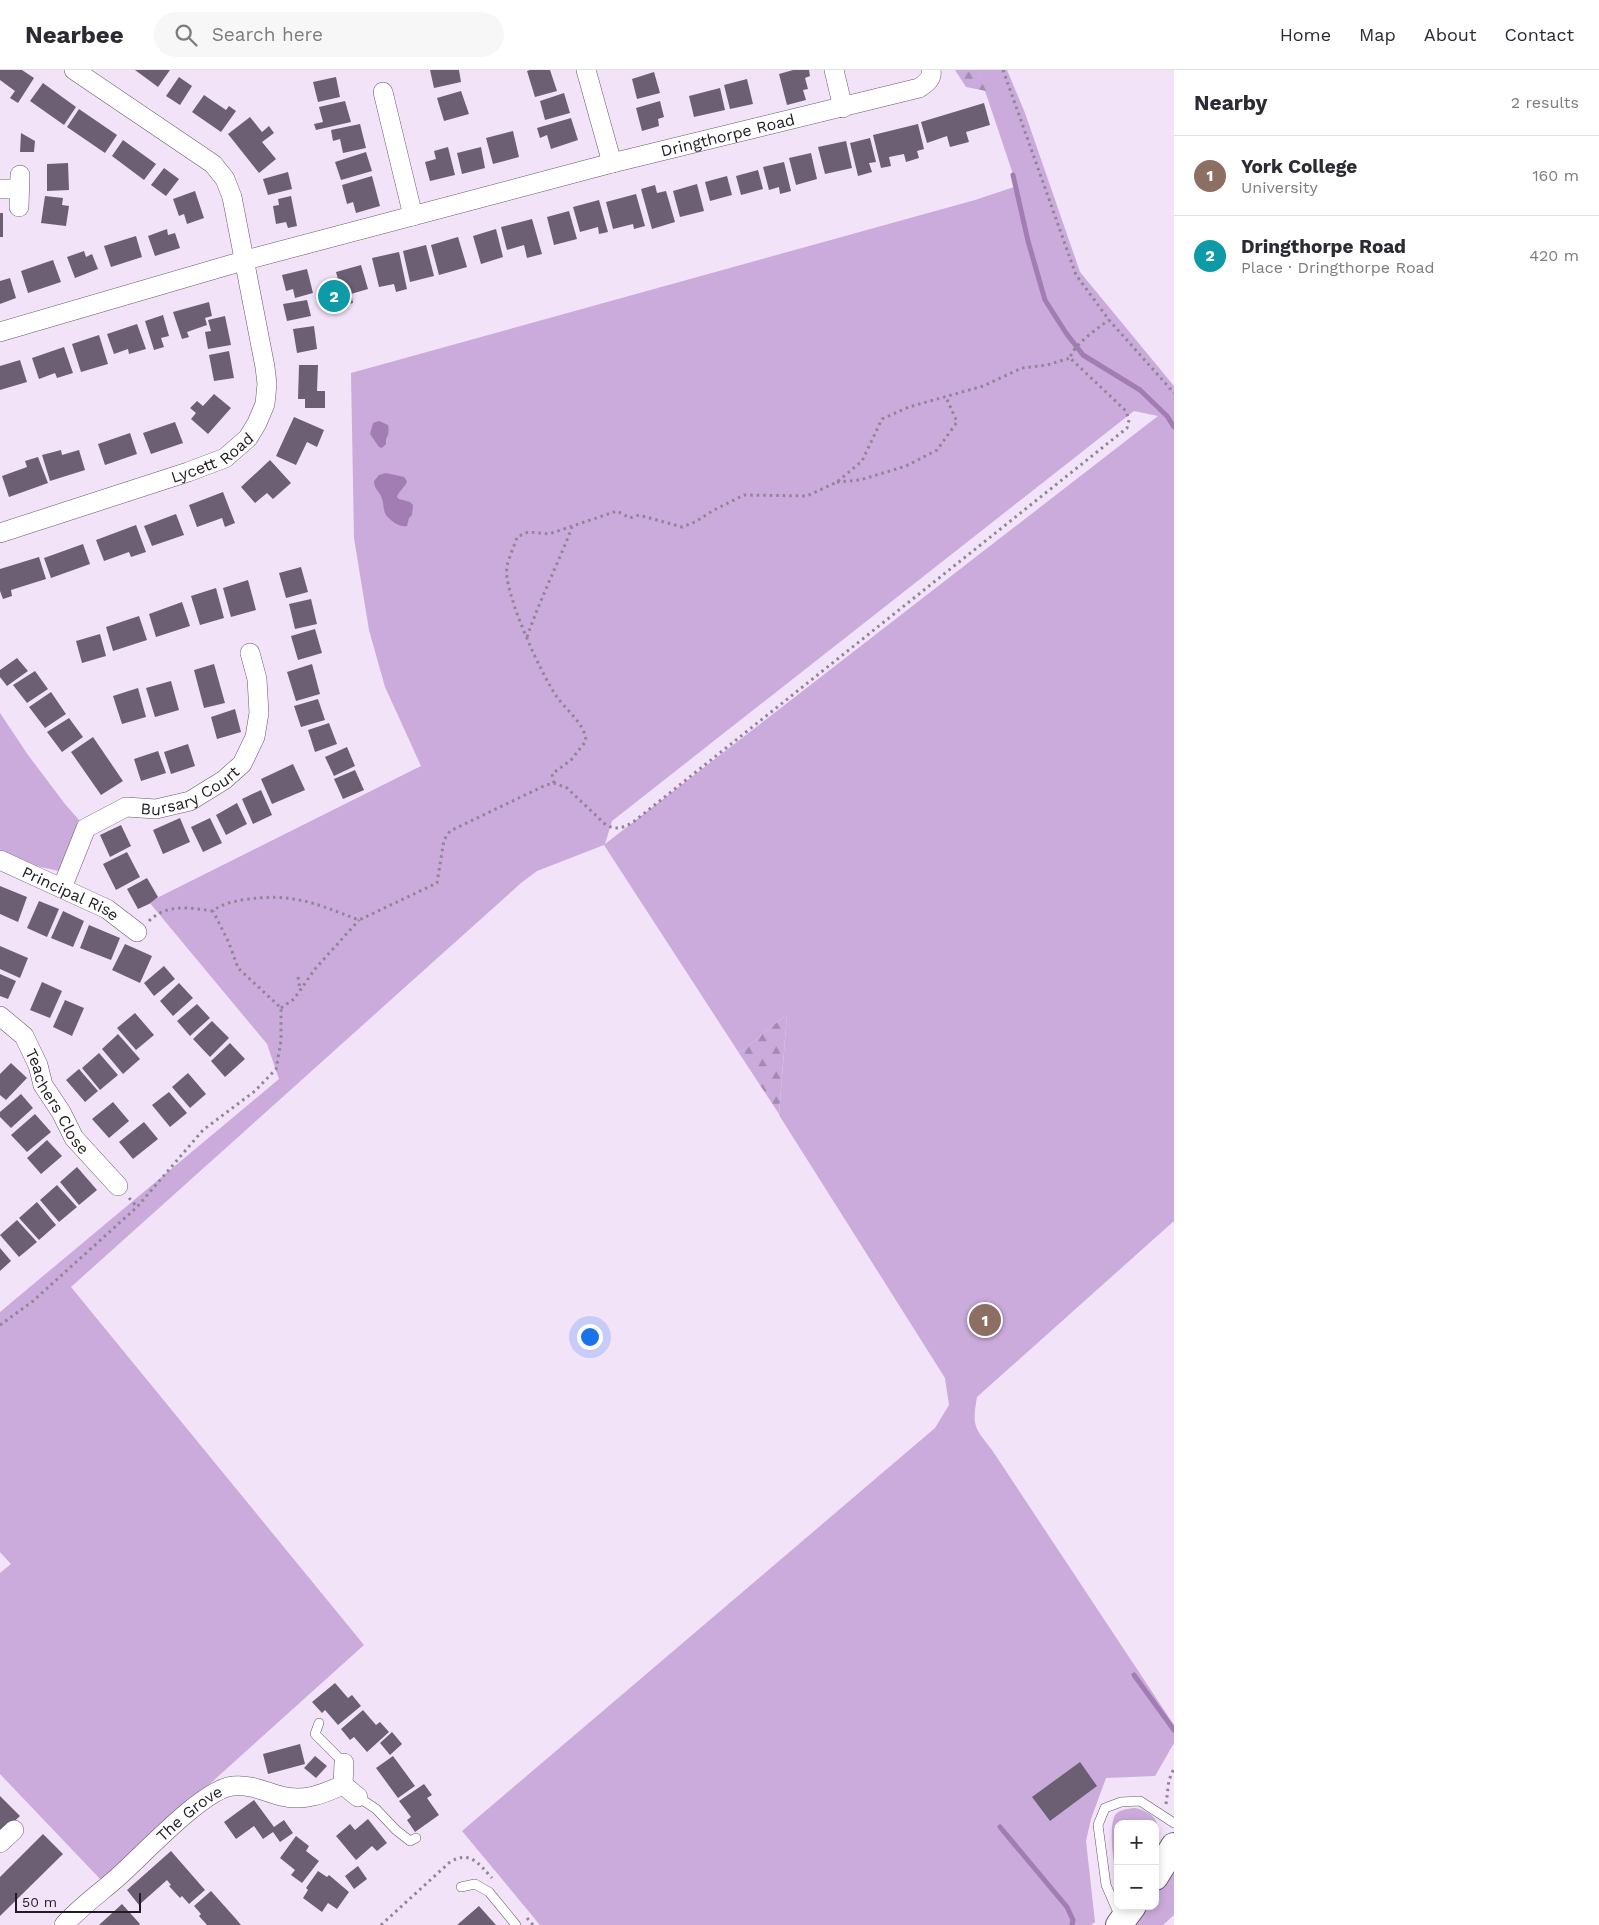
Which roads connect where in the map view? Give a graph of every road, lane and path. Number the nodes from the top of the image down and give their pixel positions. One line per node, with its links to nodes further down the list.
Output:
1 (74, 70): 12 (street, Lycett Road)
2 (586, 70): 8 (street)
3 (834, 70): 7 (street)
4 (931, 70): 7 (street, Dringthorpe Road)
5 (1003, 70): 13 (path)
6 (383, 92): 11 (street)
7 (843, 108): 8 (street, Dringthorpe Road)
8 (612, 163): 11 (street, Dringthorpe Road)
9 (0, 189): 10 (street)
10 (19, 190)
11 (413, 216): 12 (street, Dringthorpe Road)
12 (243, 260): 14 (street, Dringthorpe Road); 20 (street, Lycett Road)
13 (1109, 320): 15 (path); 16 (path)
14 (0, 332)
15 (1070, 358): 17 (path); 23 (path)
16 (1174, 393)
17 (946, 397): 18 (path); 18 (path)
18 (836, 482): 19 (path)
19 (572, 527): 21 (path); 21 (path)
20 (0, 533)
21 (527, 637): 23 (path)
22 (250, 653): 25 (street, Bursary Court)
23 (554, 783): 27 (path)
24 (0, 860): 25 (street, Principal Rise)
25 (62, 888): 28 (street, Principal Rise)
26 (213, 911): 27 (path); 28 (path); 31 (path)
27 (359, 920): 30 (path)
28 (137, 932)
29 (298, 977): 30 (path)
30 (300, 990): 31 (path)
31 (281, 1008): 34 (path)
32 (0, 1016): 33 (street, Teachers Close)
33 (118, 1186)
34 (0, 1325)
35 (319, 1723): 36 (lane)
36 (344, 1763): 38 (street)
37 (1174, 1768): 40 (path)
38 (343, 1785): 39 (street); 47 (street, The Grove)
39 (358, 1797): 42 (lane)
40 (1165, 1816): 41 (lane); 46 (lane)
41 (1174, 1823)
42 (416, 1838)
43 (1174, 1846): 44 (street)
44 (1159, 1870)
45 (461, 1887): 48 (lane)
46 (1125, 1918)
47 (64, 1925)
48 (516, 1925)

